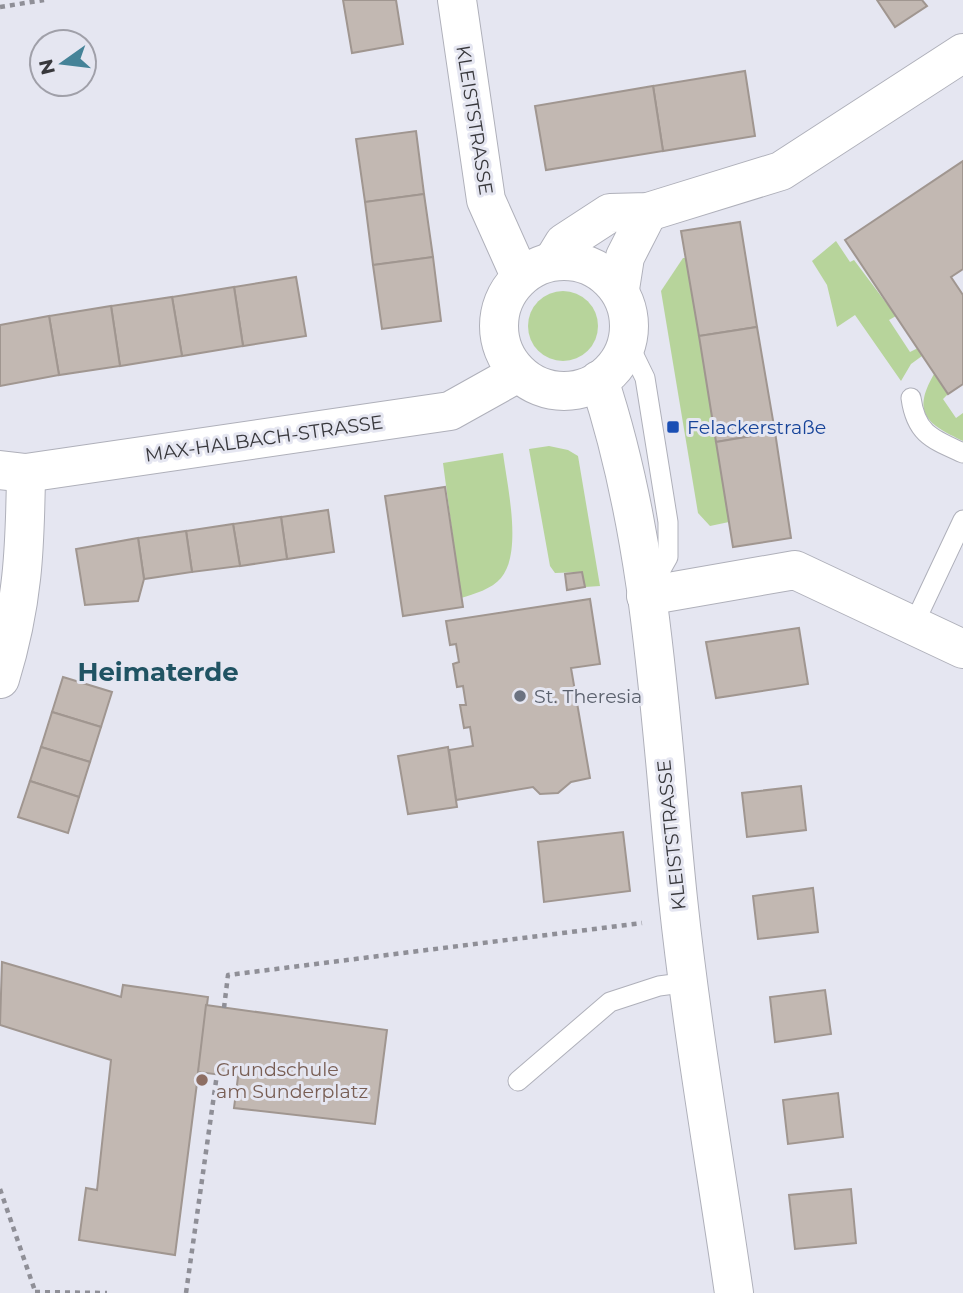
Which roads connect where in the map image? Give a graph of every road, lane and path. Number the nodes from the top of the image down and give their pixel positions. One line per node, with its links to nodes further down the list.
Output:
1 (44, 0): 3 (path)
2 (457, 0): 6 (street, KLEISTSTRASSE)
3 (0, 7)
4 (963, 53): 5 (street)
5 (648, 212): 6 (street); 7 (street)
6 (536, 268): 7 (street); 9 (street)
7 (620, 289): 8 (street)
8 (628, 343): 10 (street); 15 (lane)
9 (518, 373): 10 (street); 13 (street, MAX-HALBACH-STRASSE)
10 (598, 380): 15 (street, KLEISTSTRASSE)
11 (911, 398): 12 (lane)
12 (963, 453)
13 (13, 472): 18 (street)
14 (963, 520): 16 (lane)
15 (646, 596): 16 (street); 19 (street, KLEISTSTRASSE)
16 (912, 626): 17 (street)
17 (963, 649)
18 (0, 679)
19 (680, 917): 20 (street, KLEISTSTRASSE); 21 (path)
20 (689, 982): 23 (lane); 28 (street, KLEISTSTRASSE)
21 (224, 1008)
22 (217, 1074): 27 (path)
23 (519, 1081)
24 (0, 1189): 25 (path)
25 (35, 1292): 26 (path)
26 (107, 1293)
27 (186, 1293)
28 (734, 1293)

